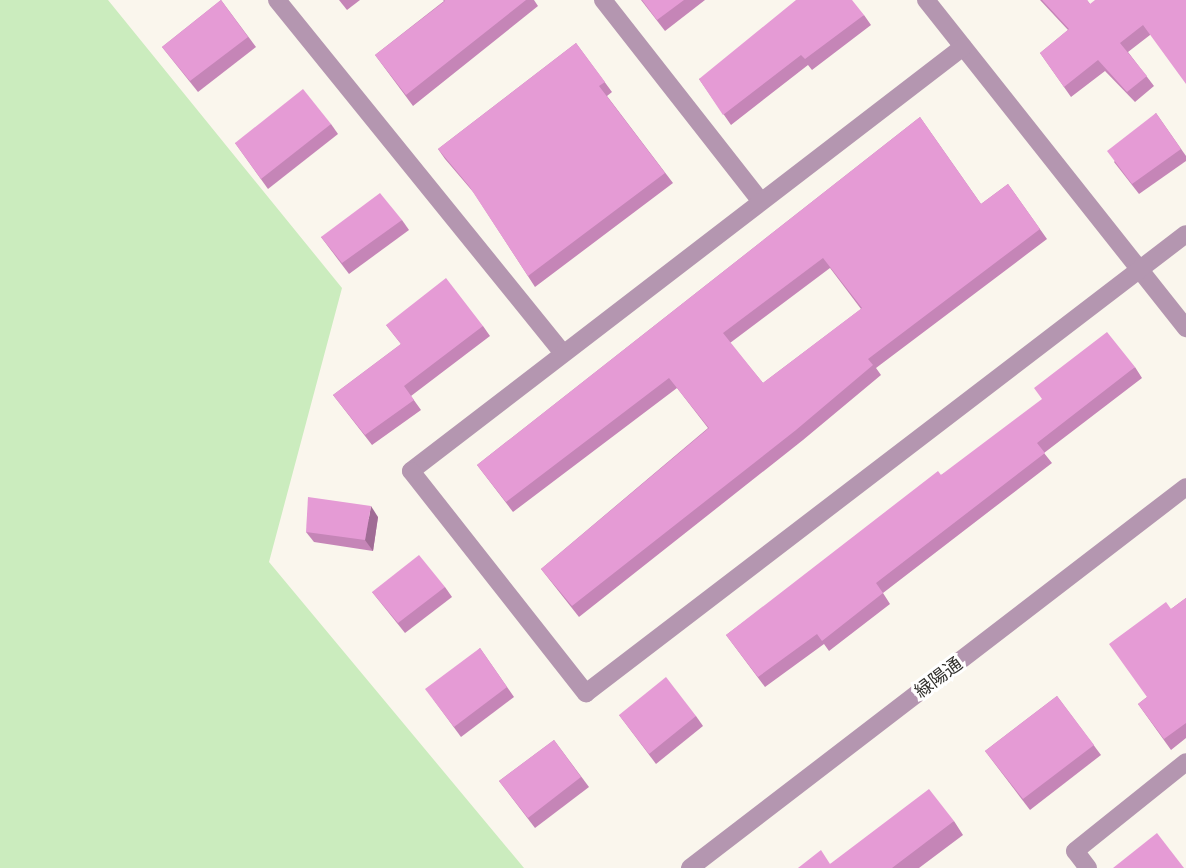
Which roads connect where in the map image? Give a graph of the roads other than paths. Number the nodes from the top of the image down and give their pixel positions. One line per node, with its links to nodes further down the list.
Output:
1 (277, 0): 9 (street)
2 (603, 0): 5 (street)
3 (926, 0): 4 (street)
4 (963, 47): 5 (street); 7 (street)
5 (760, 200): 9 (street)
6 (1186, 234): 7 (street)
7 (1140, 270): 8 (street); 9 (street)
8 (1186, 328)
9 (562, 352)
10 (1186, 487): 12 (street, 緑陽通)
11 (1186, 762): 13 (street)
12 (690, 868)
13 (1088, 868)

